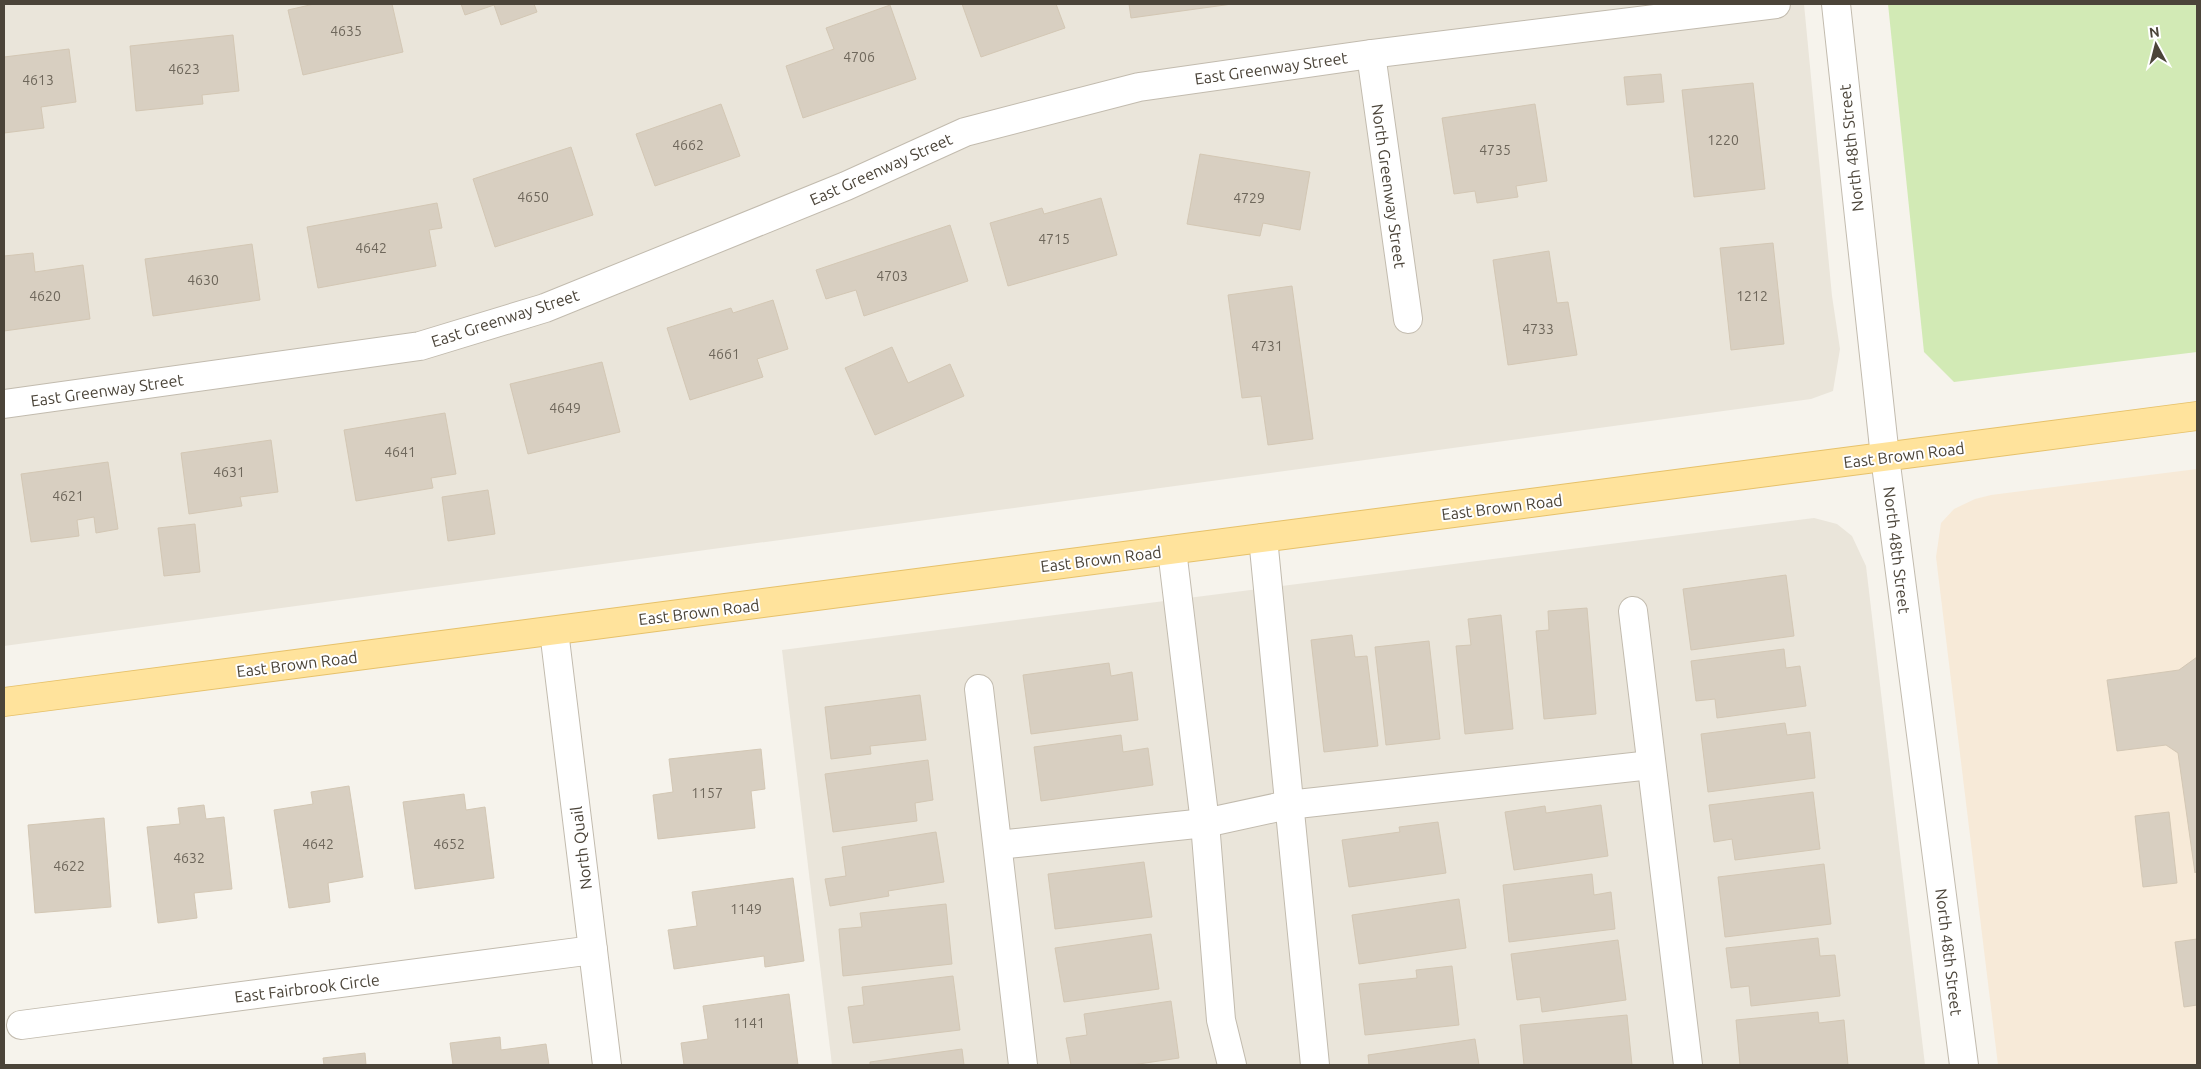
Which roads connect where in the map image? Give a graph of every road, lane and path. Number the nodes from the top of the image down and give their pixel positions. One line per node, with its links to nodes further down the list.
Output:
1 (1776, 4): 3 (street, East Greenway Street)
2 (1836, 4): 7 (street, North 48th Street)
3 (1371, 54): 4 (street, North Greenway Street); 5 (street, East Greenway Street)
4 (1408, 319)
5 (4, 404)
6 (2197, 416): 7 (main road, East Brown Road)
7 (1885, 457): 8 (main road, East Brown Road); 25 (street, North 48th Street)
8 (1263, 538): 9 (main road, East Brown Road); 15 (street)
9 (1172, 550): 11 (main road, East Brown Road); 16 (street)
10 (1633, 611): 14 (street)
11 (554, 630): 13 (main road, East Brown Road); 18 (street, North Quail)
12 (980, 689): 17 (street)
13 (4, 702)
14 (1651, 765): 15 (street); 24 (street)
15 (1288, 805): 16 (street); 23 (street)
16 (1204, 823): 17 (street); 22 (street)
17 (998, 846): 21 (street)
18 (593, 950): 19 (street, East Fairbrook Circle); 20 (street, North Quail)
19 (21, 1025)
20 (608, 1065)
21 (1023, 1065)
22 (1232, 1065)
23 (1315, 1065)
24 (1688, 1065)
25 (1964, 1065)

